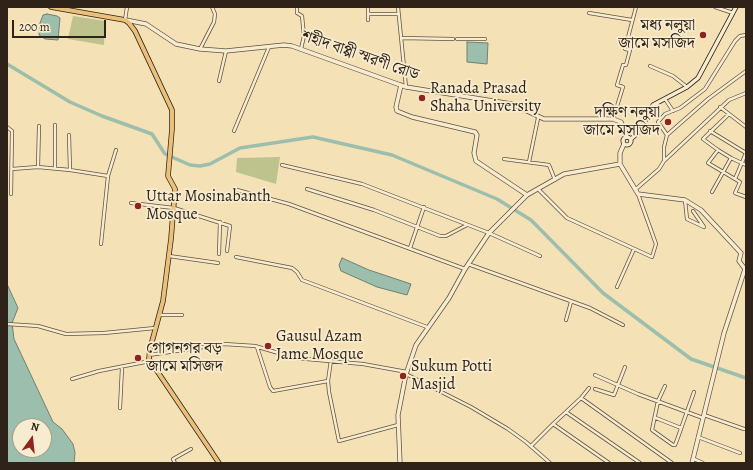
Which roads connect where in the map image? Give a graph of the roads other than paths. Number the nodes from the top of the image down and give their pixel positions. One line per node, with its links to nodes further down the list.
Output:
1 (51, 7): 10 (main road)
2 (127, 7): 15 (street)
3 (212, 7): 24 (street)
4 (297, 7): 25 (street)
5 (368, 7): 12 (street)
6 (398, 7): 13 (street)
7 (636, 7): 17 (street)
8 (715, 7): 11 (street)
9 (736, 7): 11 (street)
10 (71, 9): 15 (main road)
11 (734, 13): 32 (street)
12 (368, 14): 13 (street); 16 (street)
13 (398, 14): 19 (street)
14 (589, 14): 17 (street)
15 (125, 20): 24 (street, শহীদ বাপ্পী স্মরণী রোড); 82 (main road)
16 (368, 20)
17 (632, 20): 39 (street)
18 (746, 35): 36 (street)
19 (401, 38): 20 (street); 31 (street)
20 (453, 38)
21 (457, 39): 22 (street)
22 (485, 39)
23 (269, 46): 25 (street, শহীদ বাপ্পী স্মরণী রোড); 26 (street, শহীদ বাপ্পী স্মরণী রোড); 44 (street)
24 (200, 49): 26 (street, শহীদ বাপ্পী স্মরণী রোড)
25 (301, 49): 30 (street, শহীদ বাপ্পী স্মরণী রোড)
26 (226, 51): 29 (street)
27 (650, 66): 32 (street)
28 (746, 71): 47 (street)
29 (219, 81)
30 (401, 85): 31 (street, শহীদ বাপ্পী স্মরণী রোড); 77 (street)
31 (406, 87): 38 (street, শহীদ বাপ্পী স্মরণী রোড)
32 (687, 87): 34 (street)
33 (746, 93): 35 (street)
34 (665, 98): 36 (street); 49 (street)
35 (720, 107): 37 (street); 56 (street)
36 (673, 111): 47 (street)
37 (729, 114): 43 (street); 45 (street)
38 (538, 118): 39 (street, শহীদ বাপ্পী স্মরণী রোড); 57 (street)
39 (613, 119): 48 (street)
40 (55, 125): 63 (street)
41 (39, 126): 62 (street)
42 (7, 127): 64 (street)
43 (746, 127)
44 (234, 130)
45 (710, 131): 52 (street); 53 (street)
46 (69, 135): 65 (street)
47 (667, 135): 56 (street)
48 (627, 137): 49 (street); 50 (street)
49 (631, 140): 50 (street)
50 (624, 144): 58 (street)
51 (116, 150): 67 (street)
52 (718, 150): 54 (street); 66 (street)
53 (746, 153): 59 (street)
54 (731, 158): 59 (street); 66 (street)
55 (504, 159): 57 (street)
56 (664, 161): 72 (street)
57 (529, 162): 69 (street)
58 (620, 164): 69 (street); 72 (street)
59 (742, 164): 61 (street); 68 (street)
60 (282, 165): 81 (street)
61 (746, 165)
62 (38, 167): 63 (street); 64 (street)
63 (55, 168): 65 (street)
64 (12, 169): 75 (street)
65 (70, 170): 67 (street)
66 (723, 172): 68 (street); 74 (street)
67 (108, 176): 88 (street)
68 (735, 179): 78 (street)
69 (555, 181): 71 (street)
70 (307, 189): 86 (street)
71 (538, 189): 77 (street); 90 (street)
72 (636, 189): 76 (street)
73 (237, 190): 89 (street)
74 (712, 192)
75 (11, 194)
76 (638, 194): 79 (street); 90 (street)
77 (527, 195): 87 (street)
78 (746, 197)
79 (685, 200): 83 (street); 99 (street)
80 (131, 202): 82 (street)
81 (424, 207): 85 (street); 86 (street)
82 (174, 208): 84 (street); 93 (main road)
83 (693, 211)
84 (220, 222): 91 (street); 92 (street)
85 (468, 225): 86 (street); 87 (street)
86 (417, 226): 89 (street)
87 (489, 233): 94 (street); 97 (street)
88 (101, 244)
89 (410, 248): 98 (street)
90 (634, 249): 100 (street)
91 (227, 251)
92 (219, 254)
93 (169, 256): 96 (street); 102 (main road)
94 (540, 256)
95 (236, 257): 107 (street)
96 (218, 263)
97 (468, 264): 98 (street); 101 (street)
98 (465, 270): 107 (street)
99 (744, 280): 129 (street)
100 (617, 287)
101 (570, 302): 104 (street); 106 (street)
102 (159, 314): 103 (street); 108 (main road)
103 (182, 315)
104 (566, 320)
105 (7, 324): 108 (street)
106 (623, 325)
107 (427, 327): 115 (street)
108 (155, 328): 110 (main road)
109 (257, 346): 110 (street); 111 (street); 118 (street)
110 (148, 355): 112 (main road)
111 (331, 360): 115 (street); 118 (street)
112 (150, 361): 114 (street); 141 (main road)
113 (625, 367): 119 (street)
114 (122, 368): 117 (street); 126 (street)
115 (407, 373): 132 (street); 136 (street)
116 (595, 375): 119 (street)
117 (72, 379)
118 (328, 381): 132 (street)
119 (619, 385): 122 (street); 125 (street)
120 (665, 386): 125 (street)
121 (589, 388): 124 (street)
122 (595, 389)
123 (694, 392): 128 (street)
124 (581, 398): 127 (street); 146 (street)
125 (658, 401): 128 (street); 130 (street)
126 (120, 408)
127 (566, 412): 131 (street); 145 (street)
128 (688, 412): 129 (street); 133 (street)
129 (703, 416): 134 (street); 135 (street)
130 (656, 418): 133 (street); 133 (street)
131 (553, 424): 136 (street); 144 (street)
132 (398, 425): 142 (street)
133 (681, 428)
134 (744, 429)
135 (698, 437): 138 (street); 139 (street)
136 (531, 446): 143 (street)
137 (191, 449): 140 (street)
138 (740, 453)
139 (693, 461): 147 (street)
140 (175, 463)
141 (219, 463)
142 (400, 463)
143 (550, 463)
144 (609, 463)
145 (640, 463)
146 (672, 463)
147 (703, 463)

